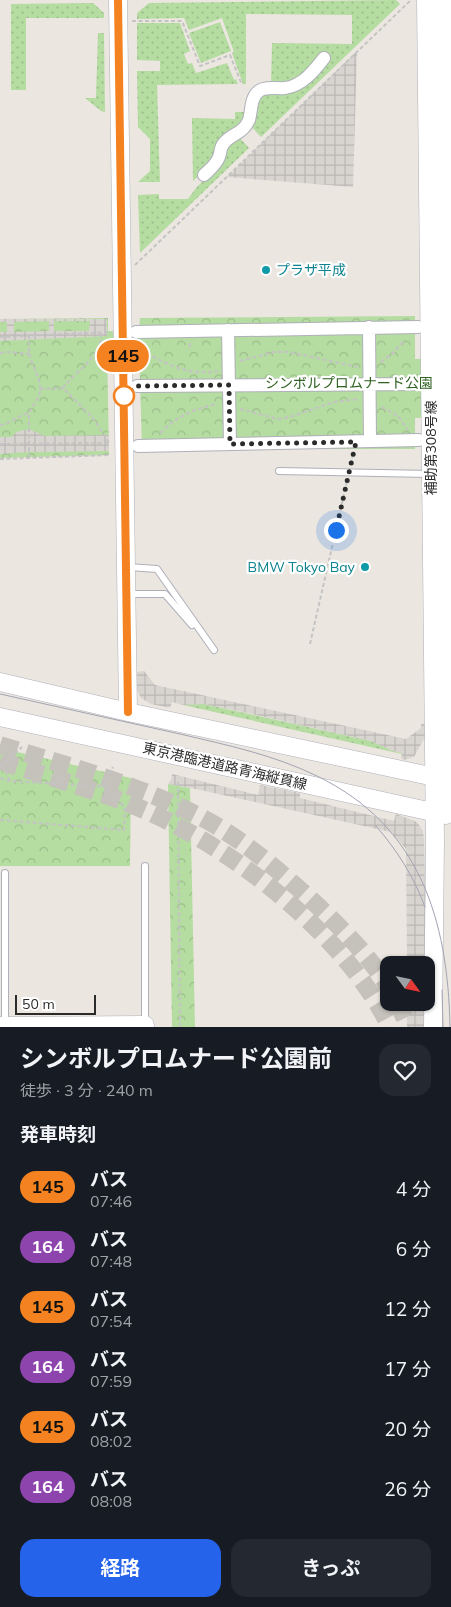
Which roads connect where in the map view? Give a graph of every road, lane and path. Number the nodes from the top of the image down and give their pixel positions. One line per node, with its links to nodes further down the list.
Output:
1 (118, 0): 49 (street)
2 (410, 0): 9 (path)
3 (426, 0): 48 (street, 補助第308号線)
4 (442, 0): 59 (street, 補助第308号線)
5 (132, 21): 7 (path)
6 (324, 58): 8 (street)
7 (242, 85)
8 (204, 175)
9 (135, 265)
10 (368, 327): 11 (street); 12 (street); 22 (street)
11 (413, 327): 22 (path)
12 (228, 330): 14 (street); 21 (street)
13 (111, 332): 15 (path)
14 (136, 332)
15 (102, 333): 16 (path); 27 (path)
16 (28, 336): 17 (path); 20 (path)
17 (0, 337)
18 (136, 346): 21 (path)
19 (0, 353): 20 (path)
20 (30, 354): 28 (path)
21 (228, 365): 22 (path); 25 (street)
22 (369, 366): 23 (street)
23 (369, 384): 24 (street); 25 (street); 29 (street)
24 (418, 384)
25 (229, 385): 26 (street); 30 (street)
26 (137, 386)
27 (63, 388): 28 (path); 36 (path)
28 (40, 389): 31 (path)
29 (369, 401): 30 (path); 33 (path); 34 (street)
30 (229, 403): 40 (street); 42 (path)
31 (29, 413): 32 (path); 39 (path)
32 (0, 425)
33 (415, 440): 34 (street)
34 (370, 441): 35 (street)
35 (356, 442): 40 (street); 47 (path)
36 (109, 443): 37 (path); 39 (path)
37 (112, 443)
38 (0, 444): 39 (path)
39 (28, 444): 45 (path)
40 (230, 444): 42 (street)
41 (138, 446): 42 (street)
42 (153, 446)
43 (112, 454): 45 (path)
44 (0, 459): 45 (path)
45 (29, 459)
46 (279, 471): 47 (lane)
47 (349, 472): 48 (lane); 51 (path)
48 (431, 474): 59 (street, 補助第308号線)
49 (126, 567): 50 (street); 50 (lane)
50 (127, 594): 53 (street)
51 (310, 644)
52 (0, 682): 53 (street)
53 (128, 712): 59 (street)
54 (0, 716): 63 (street, 東京港臨港道路青海縦貫線)
55 (22, 747): 56 (path)
56 (1, 765): 60 (path)
57 (113, 767): 62 (path)
58 (0, 778): 60 (path)
59 (445, 779): 63 (street)
60 (10, 781): 62 (path)
61 (178, 782): 69 (path)
62 (104, 786): 64 (path)
63 (446, 813): 70 (street)
64 (0, 820)
65 (144, 866): 68 (lane)
66 (5, 873): 67 (lane)
67 (2, 1026): 68 (street)
68 (138, 1026)
69 (180, 1027)
70 (433, 1027)

